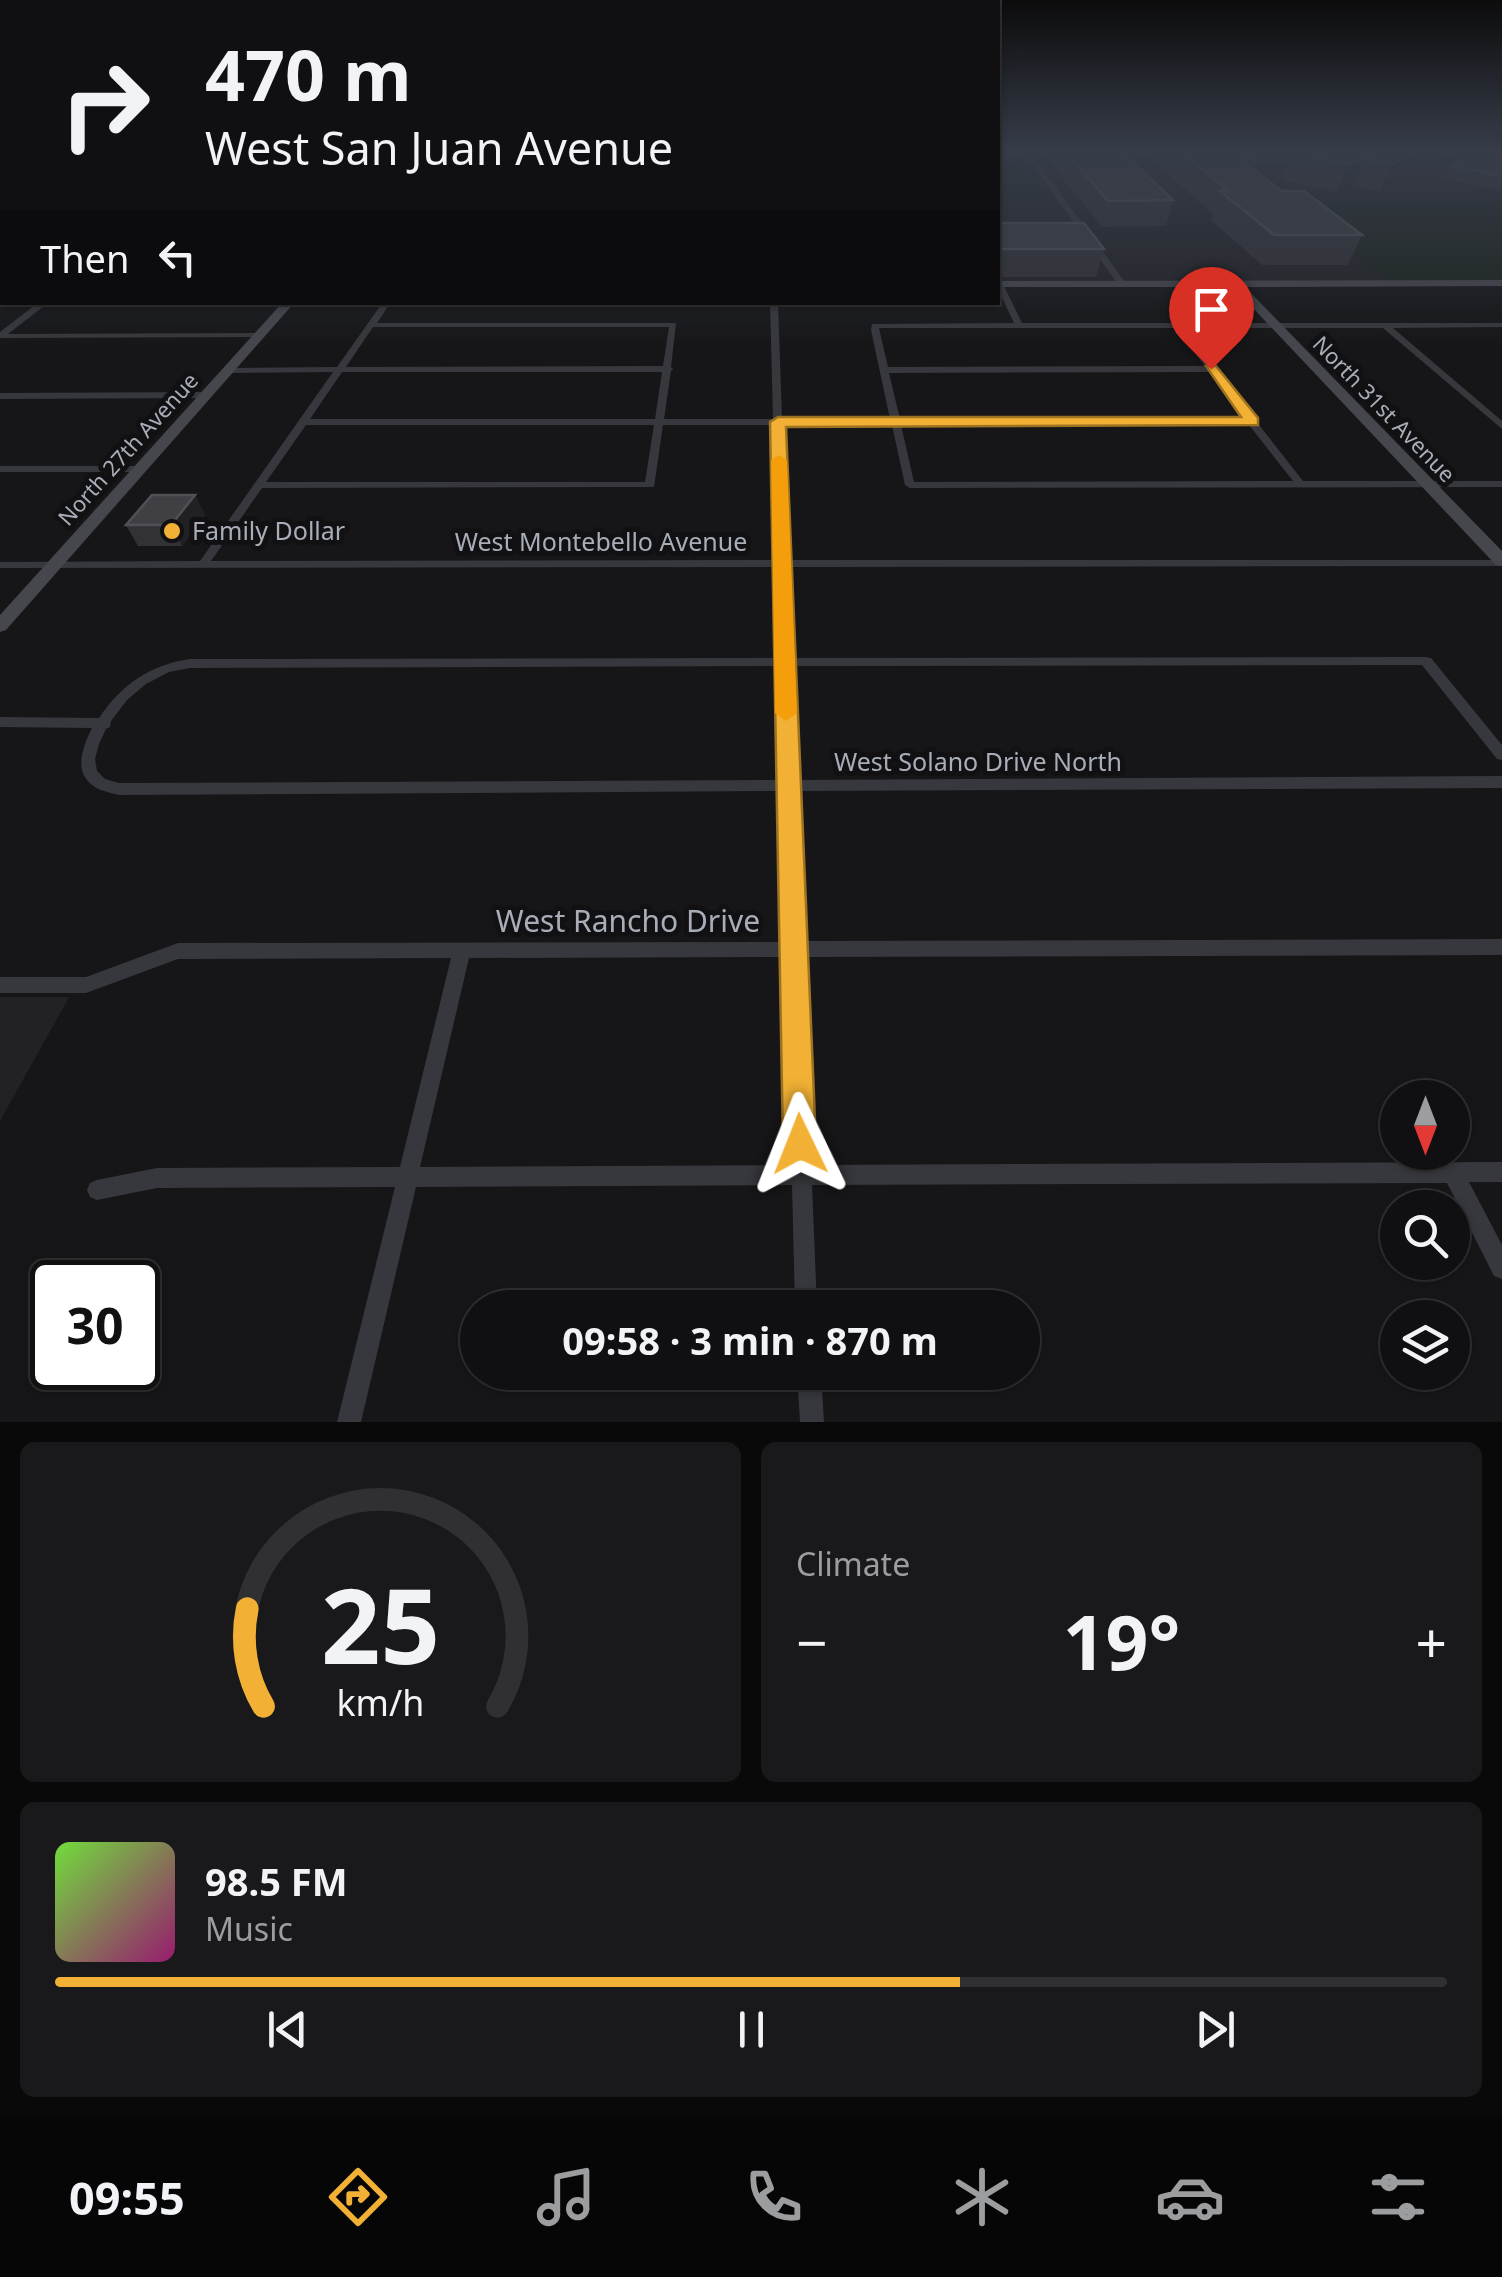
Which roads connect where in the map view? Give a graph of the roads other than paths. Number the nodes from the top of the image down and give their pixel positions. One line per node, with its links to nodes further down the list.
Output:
1 (1072, 215): 4 (street)
2 (1502, 283): 5 (street)
3 (1000, 284): 4 (street)
4 (1122, 284): 5 (street)
5 (1241, 284): 15 (street, North 31st Avenue)
6 (1000, 288): 17 (street)
7 (41, 305): 18 (street)
8 (287, 305): 19 (street, North 27th Avenue)
9 (385, 305): 13 (street)
10 (774, 305): 31 (street)
11 (1484, 324): 12 (street); 16 (street); 20 (street)
12 (1502, 324)
13 (372, 325): 21 (street); 24 (street)
14 (1177, 325): 15 (street); 17 (street); 22 (street)
15 (1282, 325): 16 (street); 39 (street, North 31st Avenue)
16 (1385, 325): 33 (street)
17 (1019, 326): 25 (street)
18 (0, 336): 19 (street)
19 (260, 336): 23 (street, North 27th Avenue)
20 (1502, 338)
21 (669, 369): 24 (street); 30 (street)
22 (1211, 369): 25 (street); 32 (street)
23 (229, 370): 24 (street); 26 (street, North 27th Avenue)
24 (341, 370): 29 (street)
25 (884, 370): 28 (street)
26 (206, 395): 27 (street); 34 (street, North 27th Avenue)
27 (0, 396)
28 (895, 421): 31 (street); 32 (street); 38 (street)
29 (304, 422): 30 (street); 37 (street)
30 (662, 422): 31 (street); 37 (street)
31 (778, 422): 42 (street)
32 (1252, 422): 38 (street)
33 (1502, 426)
34 (140, 469): 35 (street); 44 (street, North 27th Avenue)
35 (0, 470)
36 (1502, 484): 39 (street)
37 (260, 485): 45 (street)
38 (1301, 485): 39 (street)
39 (1436, 485): 40 (street, North 31st Avenue); 41 (street, North 31st Avenue)
40 (1502, 544)
41 (1502, 562): 42 (street, West Montebello Avenue)
42 (782, 564): 45 (street, West Montebello Avenue); 47 (street)
43 (0, 565): 44 (street, West Montebello Avenue)
44 (56, 565): 45 (street, West Montebello Avenue); 46 (street, North 27th Avenue)
45 (203, 565)
46 (0, 626)
47 (784, 662): 49 (street); 50 (street); 52 (street)
48 (0, 722): 49 (street)
49 (106, 722): 52 (street, West Solano Drive North)
50 (1502, 756)
51 (1502, 782): 52 (street, West Solano Drive North)
52 (788, 785): 54 (street)
53 (1502, 946): 54 (street, West Rancho Drive)
54 (794, 948): 55 (street, West Rancho Drive); 59 (street)
55 (462, 950): 56 (street, West Rancho Drive); 60 (street)
56 (0, 985)
57 (1453, 1172): 58 (street); 59 (street); 62 (street)
58 (1502, 1172)
59 (800, 1175): 60 (street); 63 (street)
60 (408, 1176): 61 (street); 65 (street)
61 (97, 1190)
62 (1502, 1268)
63 (805, 1290)
64 (810, 1390): 66 (street)
65 (349, 1422)
66 (812, 1422)

